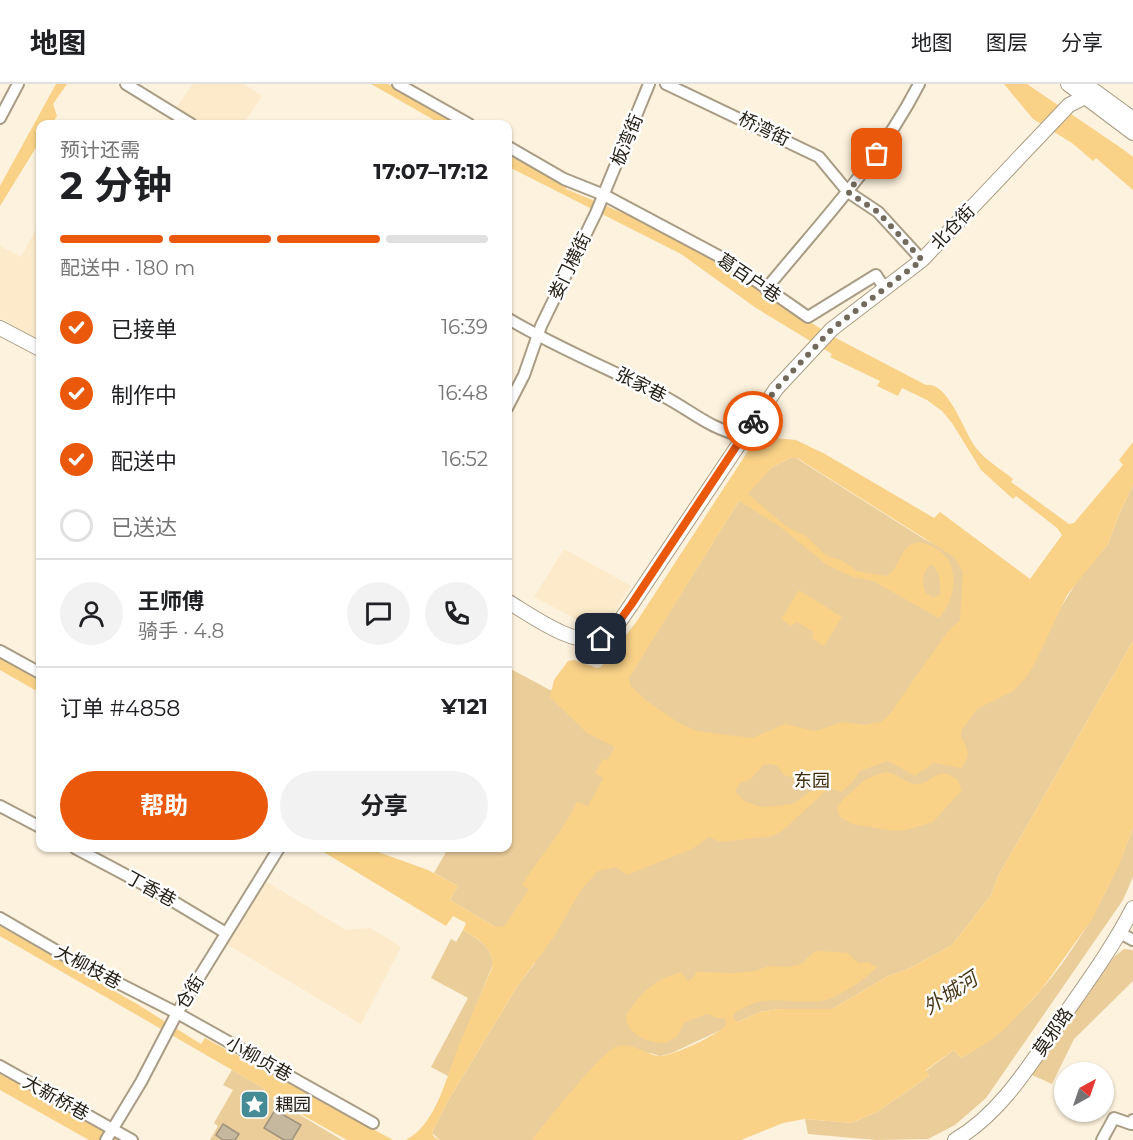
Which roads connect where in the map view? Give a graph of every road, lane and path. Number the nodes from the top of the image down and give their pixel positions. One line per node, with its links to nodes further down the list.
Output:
1 (18, 84): 9 (street)
2 (126, 84): 11 (street)
3 (398, 84): 12 (street)
4 (649, 84): 16 (street, 板湾街)
5 (666, 84): 15 (street, 桥湾街)
6 (919, 84): 15 (street)
7 (1068, 84): 8 (main road)
8 (1089, 88): 10 (main road); 13 (main road); 17 (main road, 北仓街)
9 (0, 118)
10 (1133, 119)
11 (184, 120)
12 (462, 120)
13 (1133, 133)
14 (512, 149): 16 (street, 葛百户巷)
15 (848, 192): 17 (street, 桥湾街); 18 (street)
16 (602, 198): 18 (street, 葛百户巷); 22 (street, 娄门横街)
17 (922, 260): 19 (main road, 北仓街)
18 (766, 289): 19 (street, 葛百户巷)
19 (885, 289): 25 (main road, 北仓街)
20 (512, 321): 22 (street, 张家巷)
21 (0, 328): 23 (main road)
22 (537, 336): 24 (street); 25 (street, 张家巷)
23 (36, 347)
24 (512, 398)
25 (743, 436): 26 (main road, 北仓街)
26 (512, 604)
27 (0, 651): 28 (street)
28 (36, 670)
29 (0, 806): 30 (street)
30 (36, 825)
31 (82, 852): 35 (street, 丁香巷)
32 (277, 852): 35 (street, 仓街)
33 (1133, 908): 36 (main road, 莫邪路)
34 (0, 918): 38 (street, 大柳枝巷)
35 (226, 933): 38 (street, 仓街)
36 (1120, 933): 37 (street); 44 (main road, 莫邪路)
37 (1133, 940)
38 (177, 1013): 41 (street, 小柳贞巷); 42 (street, 仓街)
39 (0, 1066): 42 (street, 大新桥巷)
40 (1133, 1120): 45 (street)
41 (373, 1123)
42 (110, 1134): 43 (street, 大新桥巷)
43 (132, 1140)
44 (955, 1140)
45 (1102, 1140)

